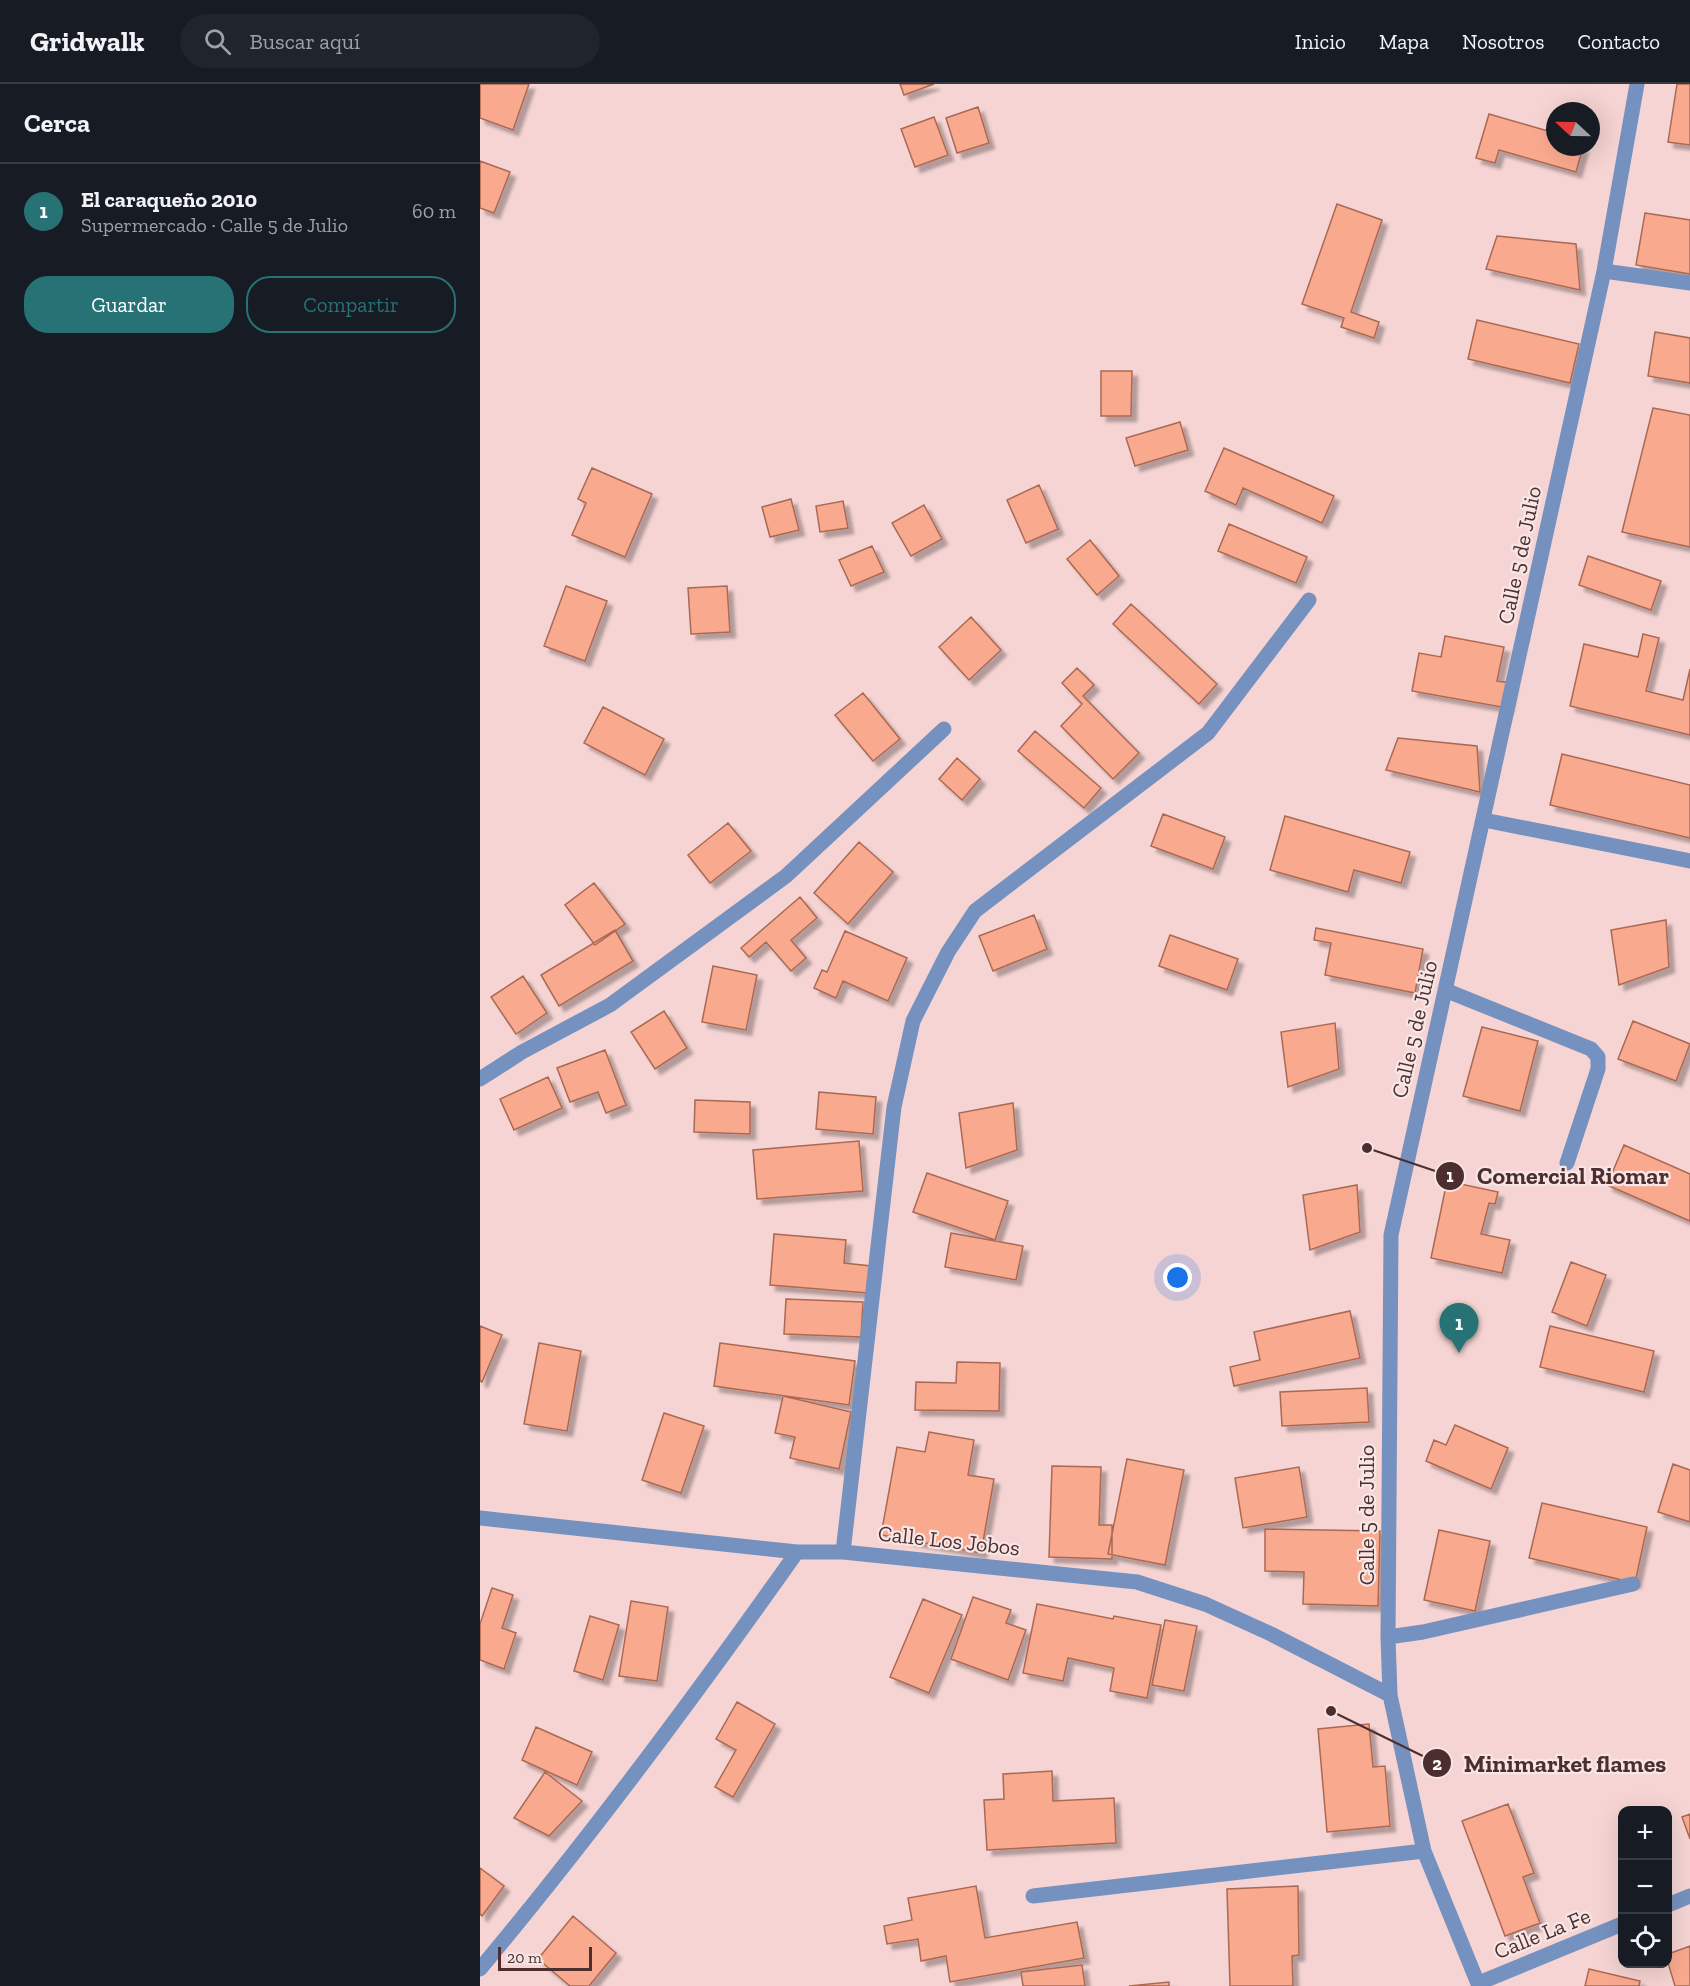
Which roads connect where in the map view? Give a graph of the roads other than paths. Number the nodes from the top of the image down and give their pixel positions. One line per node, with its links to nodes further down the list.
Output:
1 (1637, 84): 2 (street, Calle 5 de Julio)
2 (1604, 271): 3 (street); 6 (street, Calle 5 de Julio)
3 (1690, 283)
4 (1309, 600): 13 (street)
5 (944, 729): 9 (street)
6 (1484, 820): 7 (street); 8 (street, Calle 5 de Julio)
7 (1690, 861)
8 (1445, 990): 10 (street); 15 (street, Calle 5 de Julio)
9 (480, 1079)
10 (1568, 1164)
11 (480, 1518): 12 (street, Calle Los Jobos)
12 (796, 1552): 13 (street, Calle Los Jobos); 22 (street)
13 (843, 1552): 16 (street, Calle Los Jobos)
14 (1633, 1584): 15 (street)
15 (1388, 1637): 16 (street, Calle 5 de Julio)
16 (1390, 1695): 17 (street, Calle 5 de Julio)
17 (1424, 1851): 18 (street); 23 (street, Calle 5 de Julio)
18 (1033, 1896)
19 (1690, 1896): 20 (street)
20 (1672, 1903)
21 (1618, 1926): 23 (street, Calle La Fe)
22 (480, 1969)
23 (1479, 1984)

